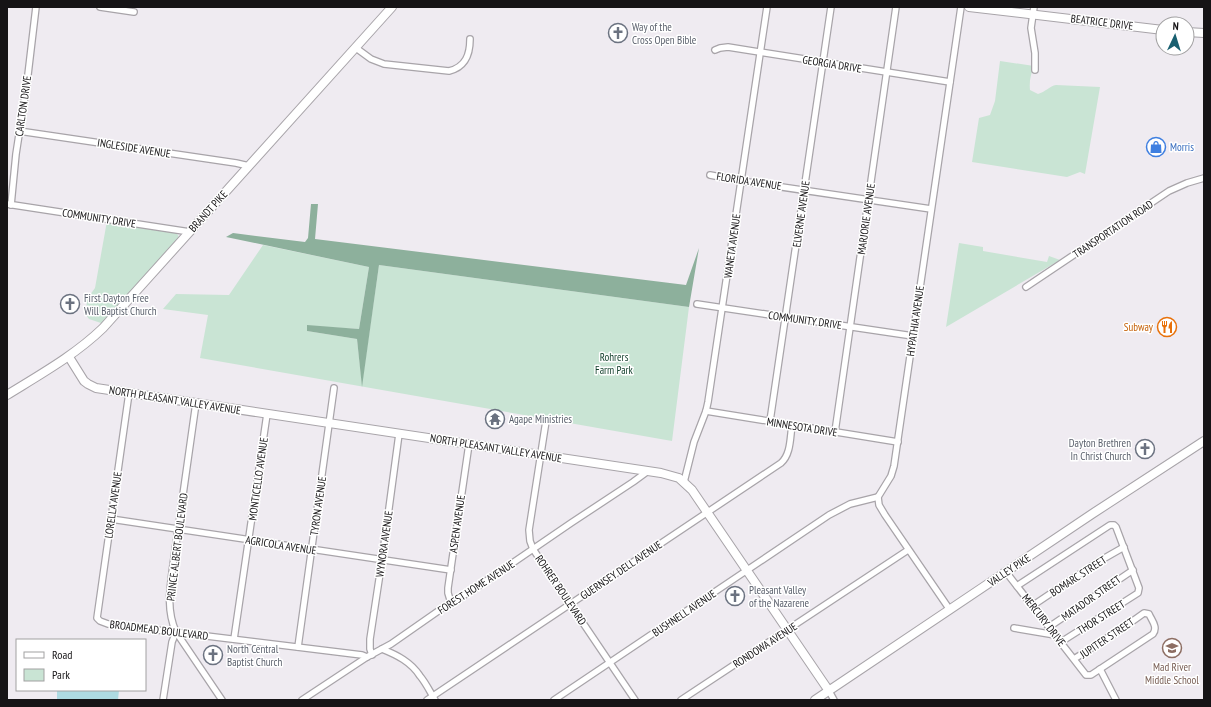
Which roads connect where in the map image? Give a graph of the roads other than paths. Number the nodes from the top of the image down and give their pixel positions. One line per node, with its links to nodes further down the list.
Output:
1 (36, 7): 20 (street, CARLTON DRIVE)
2 (100, 7): 10 (street)
3 (392, 7): 13 (street, BRANDT PIKE)
4 (767, 7): 15 (street, WANETA AVENUE)
5 (831, 7): 16 (street, ELVERNE AVENUE)
6 (896, 7): 18 (street, MARJORIE AVENUE)
7 (961, 7): 19 (street, HYPATHIA AVENUE)
8 (970, 7): 9 (street, BEATRICE DRIVE)
9 (1033, 11): 11 (street, BEATRICE DRIVE); 17 (street)
10 (134, 12)
11 (1155, 29)
12 (470, 39): 13 (street)
13 (356, 48): 21 (street, BRANDT PIKE)
14 (715, 50): 15 (street, GEORGIA DRIVE)
15 (760, 52): 16 (street, GEORGIA DRIVE); 24 (street, WANETA AVENUE)
16 (823, 62): 18 (street, GEORGIA DRIVE); 25 (street, ELVERNE AVENUE)
17 (1035, 70)
18 (887, 72): 19 (street, GEORGIA DRIVE); 26 (street, MARJORIE AVENUE)
19 (950, 82): 28 (street, HYPATHIA AVENUE)
20 (19, 131): 21 (street, INGLESIDE AVENUE); 27 (street, CARLTON DRIVE)
21 (249, 166): 29 (street, BRANDT PIKE)
22 (710, 175): 24 (street, FLORIDA AVENUE)
23 (1204, 178): 30 (street, TRANSPORTATION ROAD)
24 (741, 181): 25 (street, FLORIDA AVENUE); 32 (street, WANETA AVENUE)
25 (804, 190): 26 (street, FLORIDA AVENUE); 33 (street, ELVERNE AVENUE)
26 (868, 200): 28 (street, FLORIDA AVENUE); 34 (street, MARJORIE AVENUE)
27 (9, 204): 29 (street, COMMUNITY DRIVE)
28 (932, 209): 35 (street, HYPATHIA AVENUE)
29 (190, 232): 36 (street, BRANDT PIKE)
30 (1026, 287)
31 (697, 304): 32 (street, COMMUNITY DRIVE)
32 (722, 308): 33 (street, COMMUNITY DRIVE); 41 (street, WANETA AVENUE)
33 (786, 317): 34 (street, COMMUNITY DRIVE); 44 (street, ELVERNE AVENUE)
34 (850, 327): 35 (street, COMMUNITY DRIVE); 47 (street, MARJORIE AVENUE)
35 (913, 336): 50 (street, HYPATHIA AVENUE)
36 (69, 357): 38 (street, NORTH PLEASANT VALLEY AVENUE); 39 (street, BRANDT PIKE)
37 (334, 388): 45 (street, TYRON AVENUE)
38 (130, 393): 40 (street, NORTH PLEASANT VALLEY AVENUE); 57 (street, LORELLA AVENUE)
39 (7, 394)
40 (196, 403): 42 (street, NORTH PLEASANT VALLEY AVENUE); 58 (street, PRINCE ALBERT BOULEVARD)
41 (706, 411): 44 (street, MINNESOTA DRIVE); 54 (street, WANETA AVENUE)
42 (267, 414): 45 (street, NORTH PLEASANT VALLEY AVENUE); 59 (street, MONTICELLO AVENUE)
43 (546, 421): 52 (street, ROHRER BOULEVARD)
44 (770, 422): 46 (street, MINNESOTA DRIVE)
45 (330, 423): 48 (street, NORTH PLEASANT VALLEY AVENUE); 62 (street, TYRON AVENUE)
46 (792, 425): 47 (street, MINNESOTA DRIVE); 56 (street, GUERNSEY DELL AVENUE)
47 (835, 432): 50 (street, MINNESOTA DRIVE)
48 (399, 434): 51 (street, NORTH PLEASANT VALLEY AVENUE); 64 (street, WYNORA AVENUE)
49 (1204, 441): 68 (street, VALLEY PIKE)
50 (898, 442): 55 (street, HYPATHIA AVENUE)
51 (469, 444): 52 (street, NORTH PLEASANT VALLEY AVENUE); 65 (street, ASPEN AVENUE)
52 (541, 455): 53 (street, NORTH PLEASANT VALLEY AVENUE); 61 (street, ROHRER BOULEVARD)
53 (648, 471): 54 (street, NORTH PLEASANT VALLEY AVENUE); 61 (street, FOREST HOME AVENUE)
54 (684, 482): 56 (street, NORTH PLEASANT VALLEY AVENUE)
55 (878, 496): 63 (street); 66 (street, BUSHNELL AVENUE)
56 (708, 512): 66 (street, NORTH PLEASANT VALLEY AVENUE); 71 (street, GUERNSEY DELL AVENUE)
57 (111, 520): 58 (street, AGRICOLA AVENUE); 74 (street, LORELLA AVENUE)
58 (178, 530): 59 (street, AGRICOLA AVENUE); 78 (street, PRINCE ALBERT BOULEVARD)
59 (249, 540): 62 (street, AGRICOLA AVENUE); 80 (street, MONTICELLO AVENUE)
60 (1124, 547): 67 (street); 69 (street); 72 (street, BOMARC STREET)
61 (533, 549): 70 (street, FOREST HOME AVENUE); 71 (street, ROHRER BOULEVARD)
62 (312, 550): 64 (street, AGRICOLA AVENUE); 82 (street, TYRON AVENUE)
63 (908, 550): 73 (street); 77 (street, RONDOWA AVENUE)
64 (382, 560): 65 (street, AGRICOLA AVENUE); 84 (street, WYNORA AVENUE)
65 (450, 570): 70 (street, ASPEN AVENUE)
66 (747, 570): 77 (street, NORTH PLEASANT VALLEY AVENUE); 86 (street, BUSHNELL AVENUE)
67 (1133, 570): 75 (street, MATADOR STREET); 81 (street, THOR STREET)
68 (1006, 572): 69 (street, MERCURY DRIVE); 73 (street, VALLEY PIKE)
69 (1017, 586): 72 (street, MERCURY DRIVE)
70 (451, 603): 83 (street, FOREST HOME AVENUE)
71 (570, 604): 86 (street, ROHRER BOULEVARD); 89 (street, GUERNSEY DELL AVENUE)
72 (1032, 606): 75 (street, MERCURY DRIVE)
73 (950, 610): 88 (street, VALLEY PIKE)
74 (96, 618): 78 (street, BROADMEAD BOULEVARD)
75 (1049, 627): 79 (street, MERCURY DRIVE)
76 (1014, 628): 79 (street)
77 (787, 630): 88 (street, NORTH PLEASANT VALLEY AVENUE); 96 (street, RONDOWA AVENUE)
78 (176, 632): 80 (street, BROADMEAD BOULEVARD); 90 (street); 91 (street, PRINCE ALBERT BOULEVARD)
79 (1056, 636): 81 (street, MERCURY DRIVE)
80 (234, 640): 82 (street, BROADMEAD BOULEVARD)
81 (1061, 642): 85 (street, MERCURY DRIVE)
82 (298, 648): 84 (street, BROADMEAD BOULEVARD)
83 (382, 649): 84 (street, FOREST HOME AVENUE); 89 (street)
84 (369, 656): 92 (street, FOREST HOME AVENUE)
85 (1074, 659): 87 (street, MERCURY DRIVE); 87 (street, JUPITER STREET)
86 (610, 663): 94 (street, BUSHNELL AVENUE); 95 (street, ROHRER BOULEVARD)
87 (1100, 669): 99 (street)
88 (829, 691): 97 (street, VALLEY PIKE); 98 (street)
89 (434, 698): 93 (street, GUERNSEY DELL AVENUE)
90 (163, 700)
91 (222, 700)
92 (302, 700)
93 (427, 700)
94 (554, 700)
95 (635, 700)
96 (681, 700)
97 (816, 700)
98 (834, 700)
99 (1116, 700)

